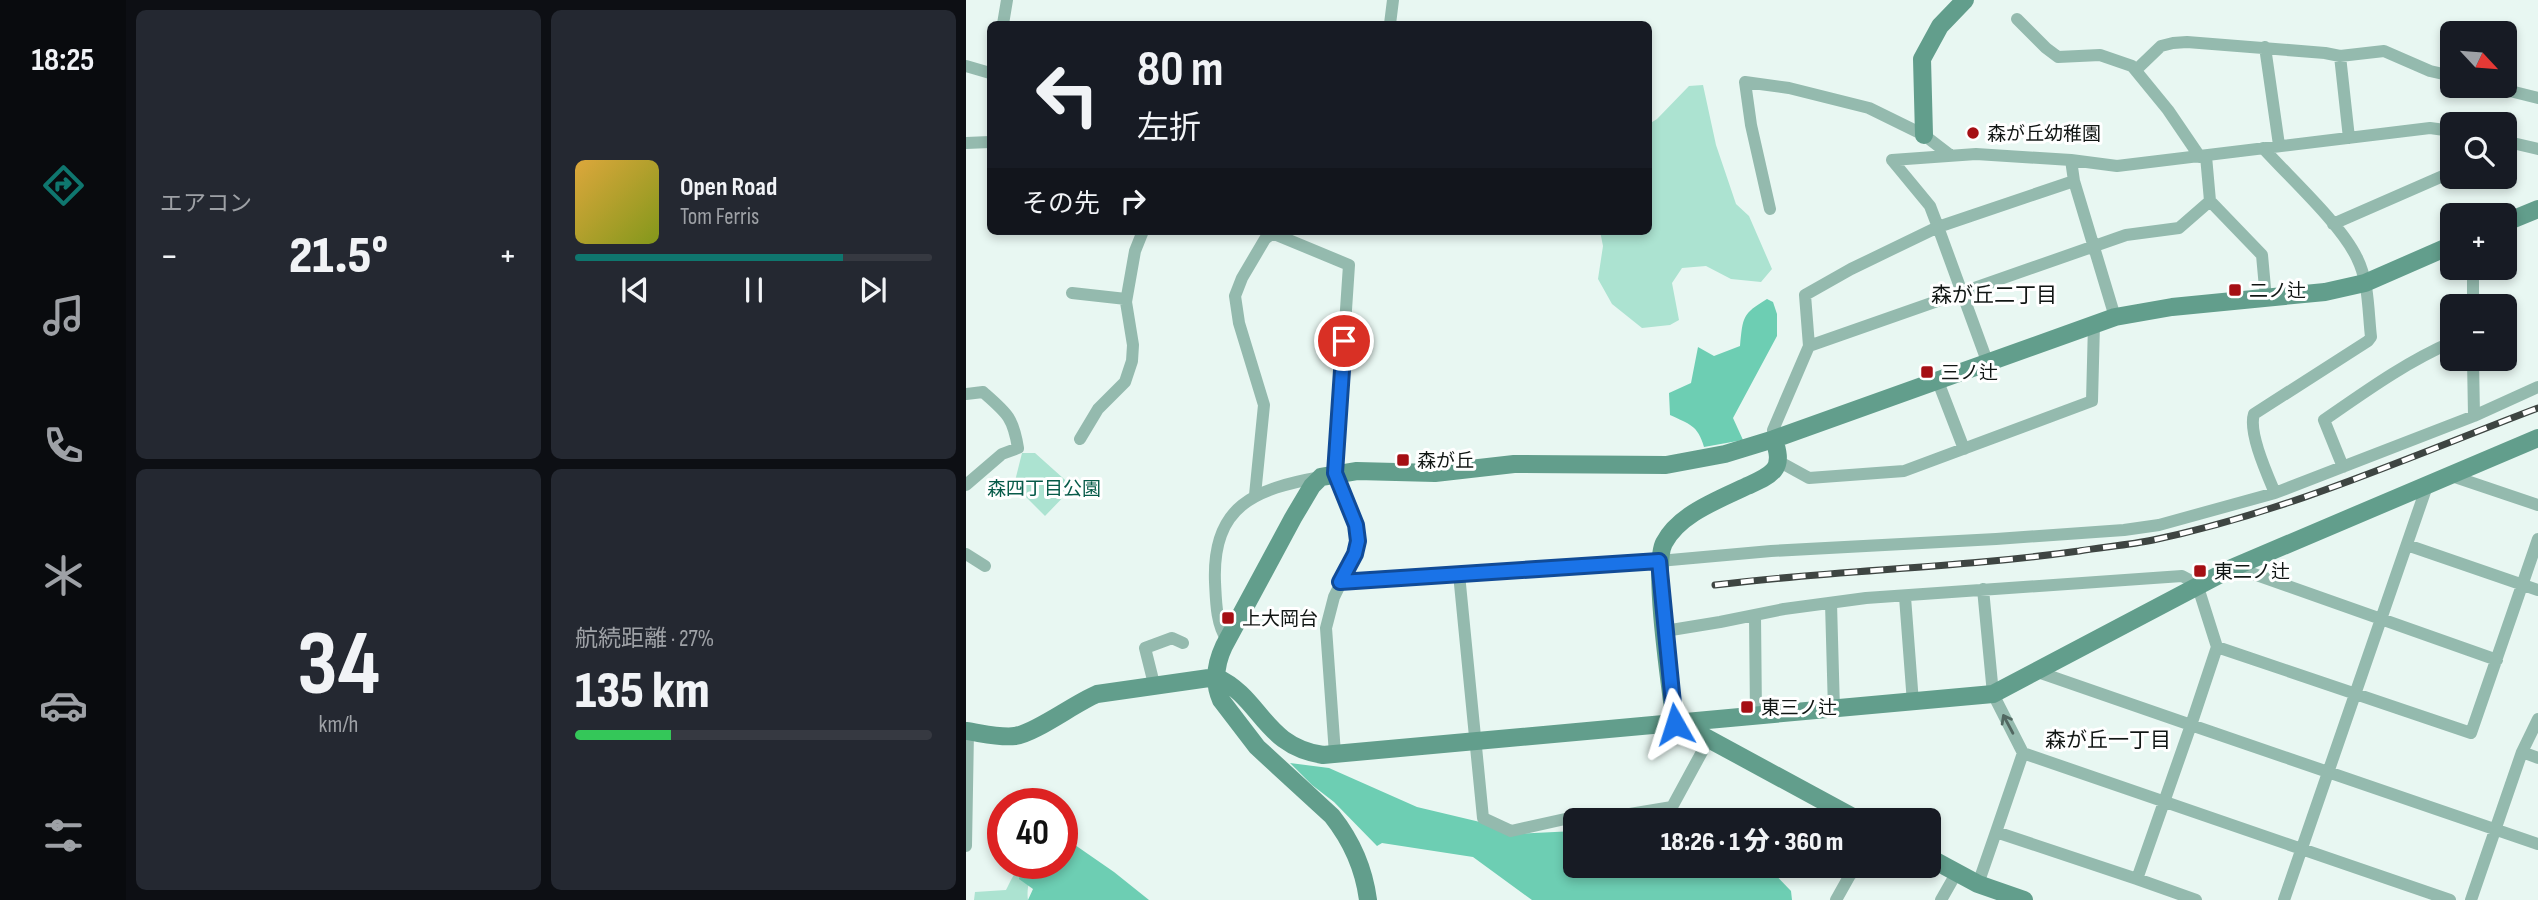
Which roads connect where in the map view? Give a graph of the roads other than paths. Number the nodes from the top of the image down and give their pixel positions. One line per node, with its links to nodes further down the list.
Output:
1 (1007, 0): 5 (street)
2 (1393, 0): 6 (street)
3 (1965, 0): 16 (street)
4 (2017, 19): 10 (street)
5 (1004, 21)
6 (1390, 21)
7 (2265, 47): 8 (street); 10 (street); 20 (street)
8 (2340, 56): 12 (street); 17 (street)
9 (966, 66): 11 (street)
10 (2136, 70): 25 (street)
11 (987, 72)
12 (2440, 73)
13 (2517, 93): 14 (street)
14 (2538, 98)
15 (2440, 129): 17 (street)
16 (1924, 135): 24 (street); 30 (street)
17 (2349, 138): 20 (street)
18 (987, 142): 19 (street)
19 (966, 143)
20 (2279, 145): 22 (street)
21 (2517, 146): 23 (street)
22 (2263, 148): 25 (street); 33 (street)
23 (2538, 149)
24 (1950, 155): 26 (street); 34 (street)
25 (2203, 156): 26 (street); 29 (street)
26 (2071, 160): 28 (street)
27 (2440, 177): 33 (street)
28 (2074, 181): 34 (street); 38 (street)
29 (2210, 201): 38 (street); 44 (street)
30 (1770, 209)
31 (2538, 209): 32 (street)
32 (2517, 218)
33 (2333, 224): 40 (street)
34 (1938, 228): 42 (street); 47 (street)
35 (1141, 235): 43 (street)
36 (1270, 235): 66 (street)
37 (1281, 235): 61 (street)
38 (2092, 246): 42 (street); 45 (street)
39 (2440, 250): 40 (street)
40 (2365, 282): 44 (street); 65 (street)
41 (1072, 293): 43 (street)
42 (1961, 293): 47 (street); 49 (street)
43 (1126, 299): 56 (street)
44 (2266, 299): 45 (street)
45 (2115, 317): 46 (street)
46 (2094, 324): 49 (street); 58 (street)
47 (1809, 346): 57 (street)
48 (2440, 347): 60 (street)
49 (1987, 361): 51 (street)
50 (2473, 371): 54 (street)
51 (1937, 379): 57 (street); 58 (street)
52 (2538, 387): 54 (street)
53 (966, 394): 64 (street)
54 (2474, 416): 60 (street)
55 (2538, 438): 62 (street)
56 (1080, 439)
57 (1774, 439): 59 (street); 61 (street)
58 (1964, 449): 59 (street)
59 (1778, 461): 71 (street)
60 (2343, 467): 65 (street)
61 (1328, 475): 66 (street); 75 (street); 85 (street)
62 (2447, 475): 63 (street); 67 (street)
63 (2428, 483): 69 (street); 73 (street)
64 (966, 485)
65 (2275, 493): 71 (street)
66 (1255, 495): 85 (street)
67 (2538, 505)
68 (2538, 539): 77 (street)
69 (2407, 544): 77 (street); 83 (street)
70 (966, 554): 72 (street)
71 (1659, 561): 74 (street); 84 (street)
72 (985, 566)
73 (2234, 567): 76 (street); 83 (street)
74 (1459, 574): 75 (street); 102 (street)
75 (1340, 582): 105 (street)
76 (2197, 584): 78 (street); 87 (street); 89 (street)
77 (2522, 584): 79 (street); 88 (street)
78 (1983, 589): 80 (street); 92 (street)
79 (2538, 590)
80 (1905, 597): 81 (street); 94 (street)
81 (1831, 603): 82 (street); 95 (street)
82 (1755, 615): 84 (street); 96 (street)
83 (2381, 618): 88 (street); 93 (street)
84 (1665, 631): 98 (street)
85 (1227, 640): 90 (street)
86 (1183, 643): 91 (street)
87 (2217, 647): 93 (street); 99 (street)
88 (2497, 660): 93 (street)
89 (2038, 672): 92 (street); 99 (street)
90 (1216, 677): 91 (street); 105 (street); 120 (street)
91 (1154, 684): 100 (street)
92 (1993, 694): 94 (street); 104 (street, one-way to 92)
93 (2355, 695): 107 (street)
94 (1913, 703): 95 (street)
95 (1834, 710): 96 (street)
96 (1756, 716): 98 (street)
97 (2538, 719): 103 (street)
98 (1678, 724): 101 (street); 102 (street)
99 (2190, 725): 107 (street); 108 (street)
100 (967, 732): 113 (street)
101 (1709, 739): 102 (street); 109 (street)
102 (1476, 742): 105 (street)
103 (2522, 752): 106 (street); 110 (street)
104 (2023, 753): 108 (street); 111 (street)
105 (1335, 754)
106 (2538, 758)
107 (2329, 772): 110 (street); 114 (street)
108 (2164, 802): 114 (street); 118 (street)
109 (1836, 808)
110 (2495, 829): 112 (street); 127 (street)
111 (1996, 832): 118 (street); 119 (street)
112 (2538, 844)
113 (966, 846)
114 (2302, 850): 125 (street); 126 (street)
115 (1941, 864): 116 (street)
116 (1956, 872): 119 (street); 122 (street)
117 (1848, 878): 121 (street)
118 (2137, 879): 124 (street)
119 (1978, 884): 123 (street)
120 (1368, 900)
121 (1836, 900)
122 (1941, 900)
123 (2024, 900)
124 (2196, 900)
125 (2284, 900)
126 (2450, 900)
127 (2471, 900)

